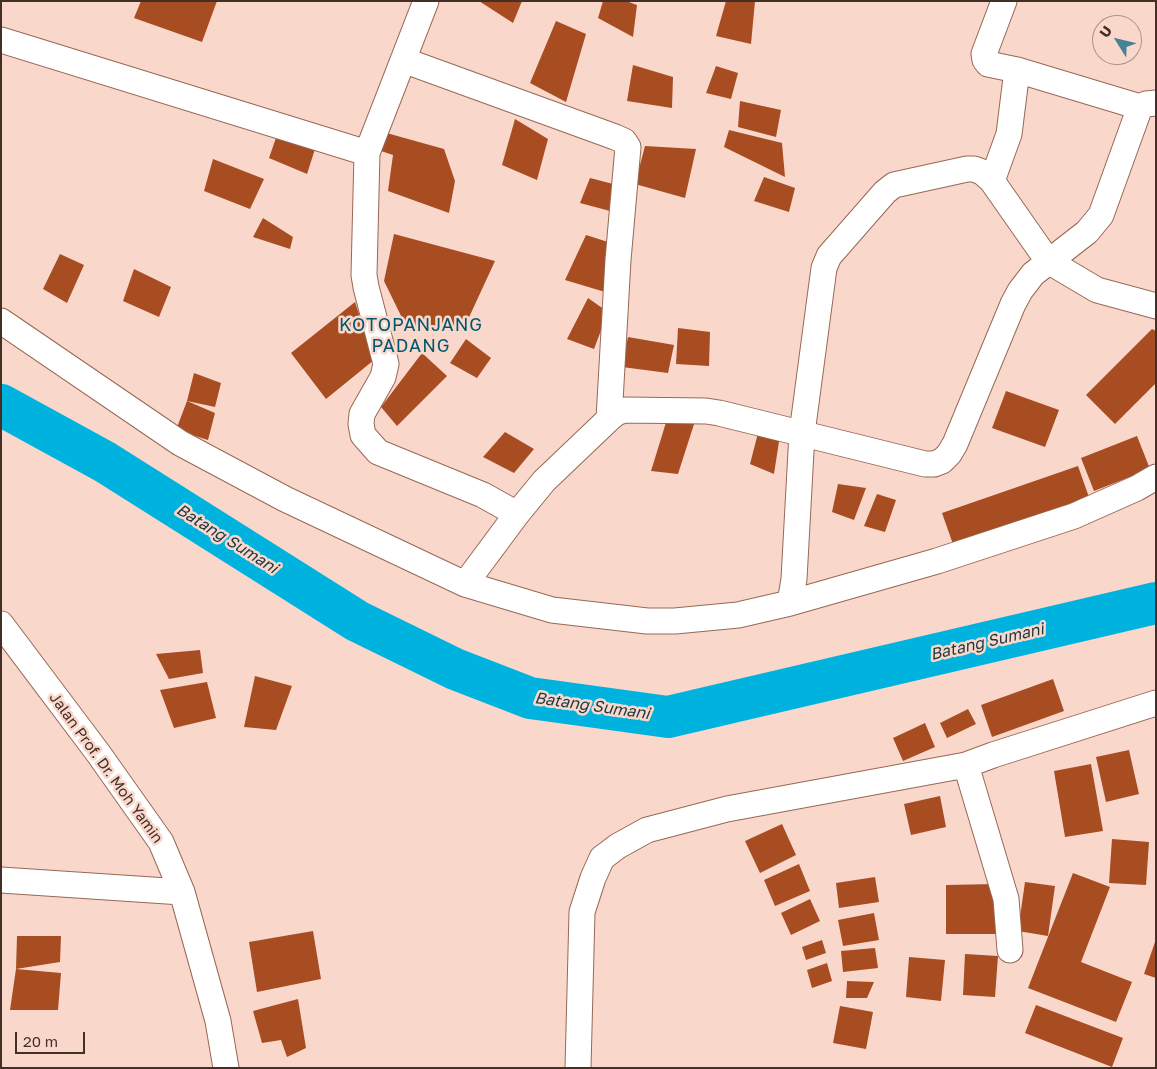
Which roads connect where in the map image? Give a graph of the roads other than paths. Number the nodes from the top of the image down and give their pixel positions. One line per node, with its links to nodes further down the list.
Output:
1 (426, 1): 4 (street)
2 (1004, 1): 5 (street)
3 (1, 40): 7 (street)
4 (403, 60): 7 (street); 12 (street)
5 (1017, 70): 6 (street); 8 (street)
6 (1148, 105): 9 (street)
7 (367, 153): 15 (street)
8 (992, 181): 9 (street); 13 (street)
9 (1048, 261): 10 (street); 13 (street)
10 (1156, 306)
11 (1, 321): 16 (street)
12 (608, 419): 13 (street); 15 (street)
13 (802, 433): 17 (street)
14 (1156, 476): 17 (street)
15 (517, 514): 16 (street)
16 (465, 584): 17 (street)
17 (790, 603)
18 (1, 624): 22 (street, Jalan Prof. Dr. Moh Yamin)
19 (1156, 703): 20 (street)
20 (966, 765): 23 (street); 25 (street)
21 (1, 880): 22 (street)
22 (182, 892): 24 (street, Jalan Prof. Dr. Moh Yamin)
23 (1010, 950)
24 (226, 1068)
25 (578, 1068)

